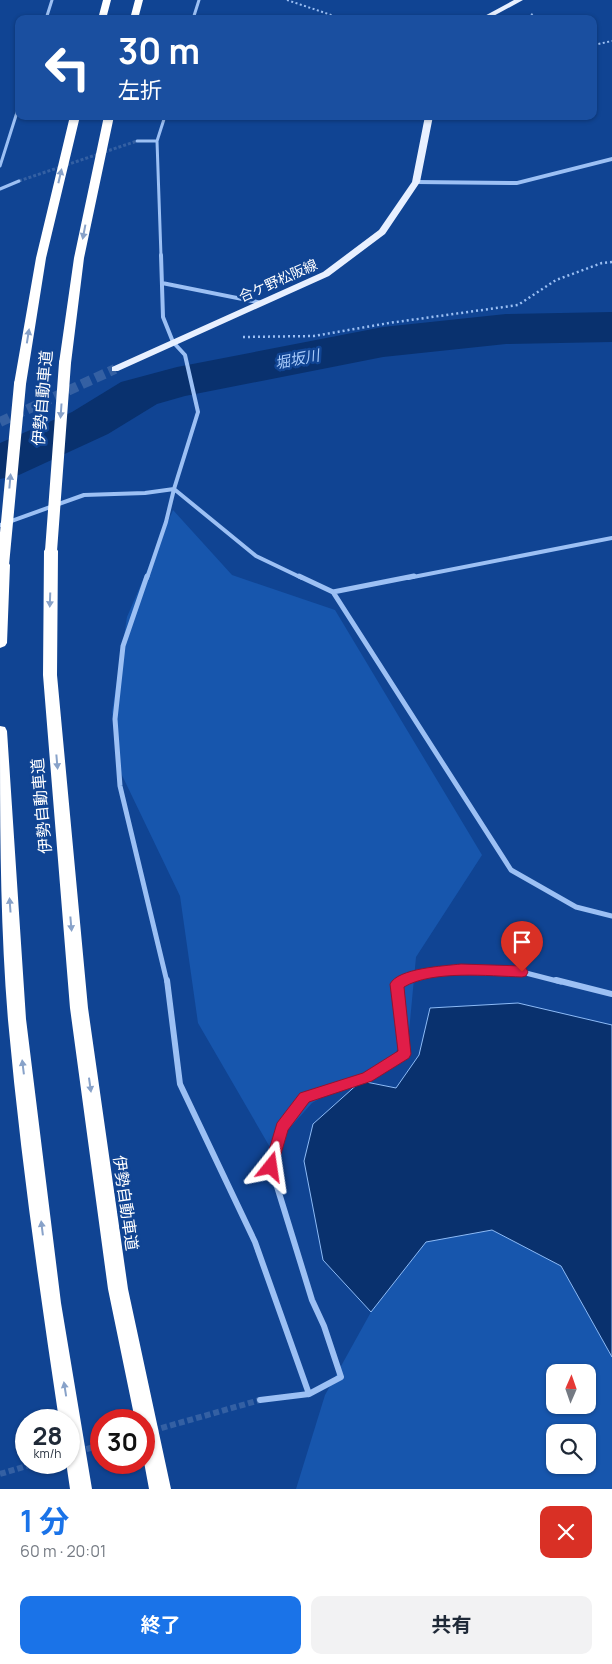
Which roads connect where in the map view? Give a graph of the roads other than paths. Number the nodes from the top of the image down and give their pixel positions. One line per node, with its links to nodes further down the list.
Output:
1 (52, 0): 6 (street)
2 (107, 0): 7 (highway)
3 (138, 0): 8 (highway)
4 (199, 0): 9 (street)
5 (519, 0): 10 (main road)
6 (47, 15)
7 (103, 15)
8 (135, 15)
9 (194, 15)
10 (490, 15)
11 (15, 119): 19 (street)
12 (73, 120): 31 (highway, 伊勢自動車道, one-way to 12, bridge)
13 (108, 120): 38 (highway, 伊勢自動車道, one-way to 38, bridge)
14 (164, 120): 16 (street)
15 (427, 120): 21 (main road, 合ケ野松阪線)
16 (158, 141): 17 (street); 23 (street)
17 (137, 142)
18 (612, 159): 21 (street)
19 (0, 166)
20 (19, 181): 22 (street)
21 (416, 182): 24 (main road, 合ケ野松阪線)
22 (0, 189)
23 (162, 284): 24 (street); 25 (street)
24 (262, 303): 25 (main road, 合ケ野松阪線)
25 (173, 342): 26 (main road, 合ケ野松阪線); 27 (street)
26 (116, 369)
27 (174, 489): 28 (street); 30 (street); 35 (street)
28 (0, 525)
29 (612, 538): 30 (street)
30 (333, 592): 33 (street)
31 (0, 643)
32 (0, 731): 37 (highway, one-way to 32)
33 (612, 916)
34 (612, 994): 35 (street)
35 (309, 1394): 36 (street)
36 (260, 1400)
37 (81, 1489)
38 (160, 1489)

